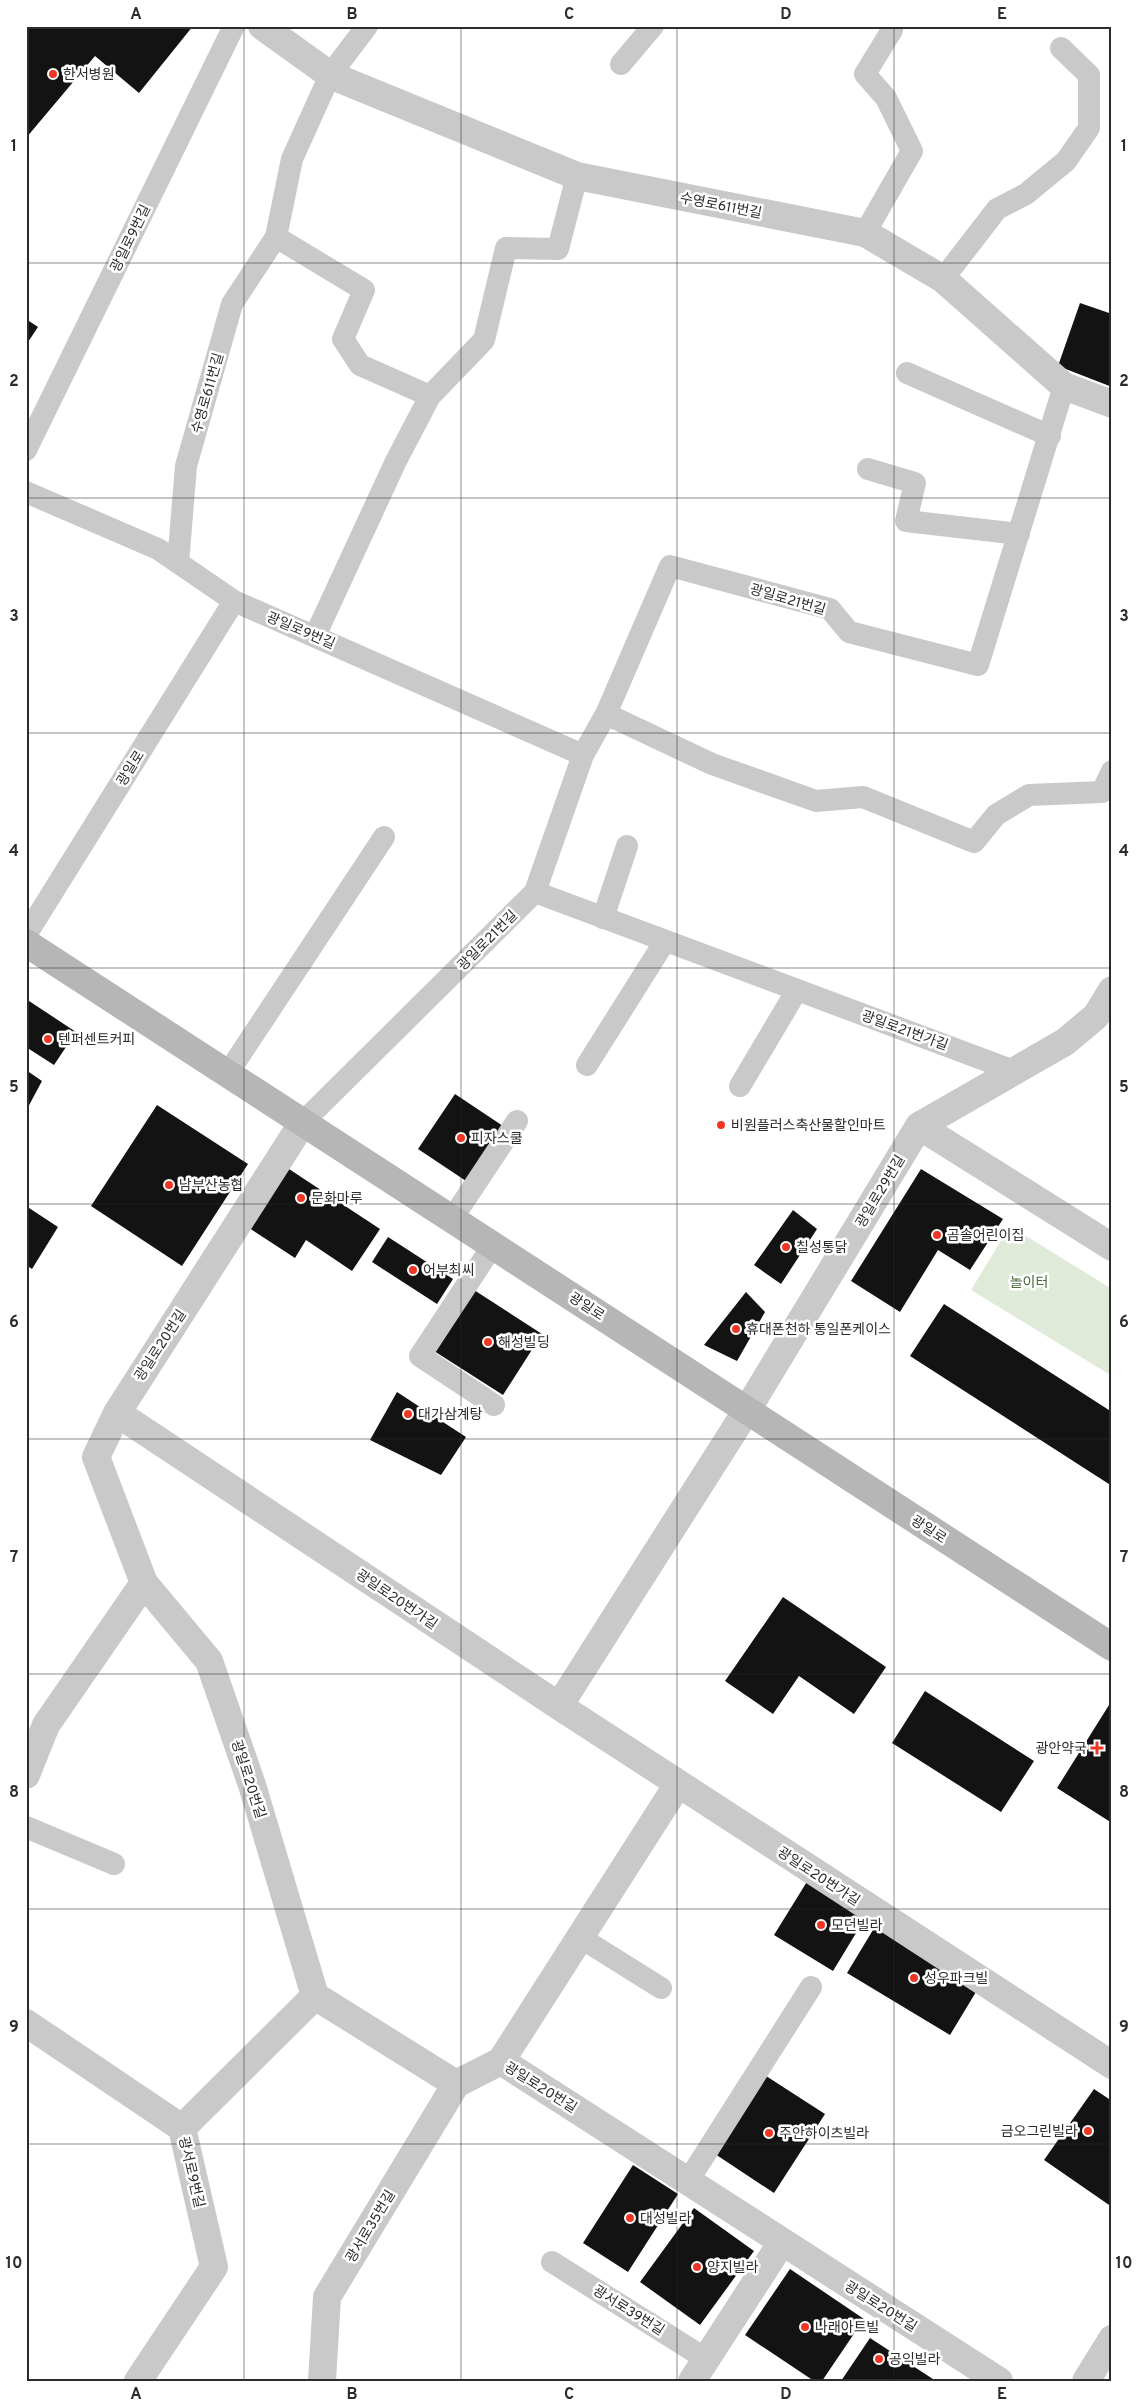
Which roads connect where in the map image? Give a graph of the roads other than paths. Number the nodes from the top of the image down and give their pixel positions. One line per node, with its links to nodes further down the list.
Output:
1 (234, 26): 18 (lane, 광일로9번길)
2 (262, 26): 8 (street, 수영로611번길)
3 (367, 26): 8 (lane, 수영로611번길)
4 (653, 26): 7 (lane)
5 (892, 30): 10 (lane)
6 (1061, 48): 12 (lane)
7 (621, 64)
8 (330, 75): 9 (street, 수영로611번길); 11 (lane, 수영로611번길)
9 (577, 176): 10 (street, 수영로611번길); 15 (lane)
10 (865, 233): 12 (street, 수영로611번길)
11 (276, 237): 15 (lane); 22 (lane, 수영로611번길)
12 (943, 279): 14 (street, 수영로611번길)
13 (906, 373): 17 (lane)
14 (1064, 386): 16 (street, 수영로611번길); 17 (lane, 광일로21번길)
15 (430, 396): 24 (lane)
16 (1112, 404)
17 (1050, 436): 21 (lane, 광일로21번길)
18 (26, 450)
19 (868, 470): 21 (lane)
20 (26, 492): 22 (lane, 광일로9번길)
21 (1019, 534): 25 (lane, 광일로21번길)
22 (178, 563): 23 (lane, 광일로9번길)
23 (234, 601): 24 (lane, 광일로9번길); 32 (lane, 광일로)
24 (315, 636): 26 (lane, 광일로9번길)
25 (606, 714): 26 (lane, 광일로21번길); 27 (lane)
26 (583, 755): 30 (lane, 광일로21번길)
27 (1112, 771)
28 (384, 838): 39 (lane)
29 (627, 846): 31 (lane)
30 (535, 892): 31 (lane, 광일로21번가길); 42 (lane, 광일로21번길)
31 (603, 918): 33 (lane, 광일로21번가길)
32 (26, 935)
33 (665, 941): 35 (lane, 광일로21번가길); 37 (lane)
34 (26, 943): 39 (street, 광일로)
35 (797, 990): 38 (lane, 광일로21번가길); 40 (lane)
36 (1108, 1004): 38 (street, 광일로29번길)
37 (587, 1065)
38 (1014, 1071): 43 (street, 광일로29번길)
39 (228, 1073): 42 (street, 광일로)
40 (740, 1086)
41 (517, 1121): 44 (lane)
42 (302, 1122): 44 (street, 광일로); 49 (street, 광일로20번길)
43 (919, 1126): 46 (street); 48 (street, 광일로29번길)
44 (452, 1219): 45 (street, 광일로)
45 (493, 1245): 47 (lane); 48 (street, 광일로)
46 (1112, 1247)
47 (494, 1405)
48 (747, 1410): 51 (street, 광일로); 52 (street)
49 (117, 1413): 50 (street, 광일로20번길); 52 (street, 광일로20번가길)
50 (144, 1584): 53 (street); 60 (street, 광일로20번길)
51 (1112, 1647)
52 (559, 1706): 54 (street, 광일로20번가길)
53 (26, 1775)
54 (678, 1784): 57 (street); 63 (street, 광일로20번가길)
55 (26, 1827): 56 (lane)
56 (114, 1864)
57 (581, 1938): 59 (lane); 62 (street)
58 (812, 1987): 66 (lane)
59 (661, 1988)
60 (315, 1996): 64 (street); 65 (street)
61 (26, 2023): 65 (street, 광서로9번길)
62 (501, 2061): 64 (street, 광일로20번길); 66 (street, 광일로20번길)
63 (1112, 2065)
64 (456, 2084): 72 (street, 광서로35번길)
65 (182, 2128): 71 (street, 광서로9번길)
66 (688, 2181): 67 (street, 광일로20번길)
67 (782, 2242): 70 (street, 광서로39번길); 73 (street, 광일로20번길)
68 (552, 2262): 70 (lane, 광서로39번길)
69 (1112, 2339): 74 (street)
70 (699, 2370)
71 (138, 2381)
72 (322, 2381)
73 (999, 2381)
74 (1086, 2381)

